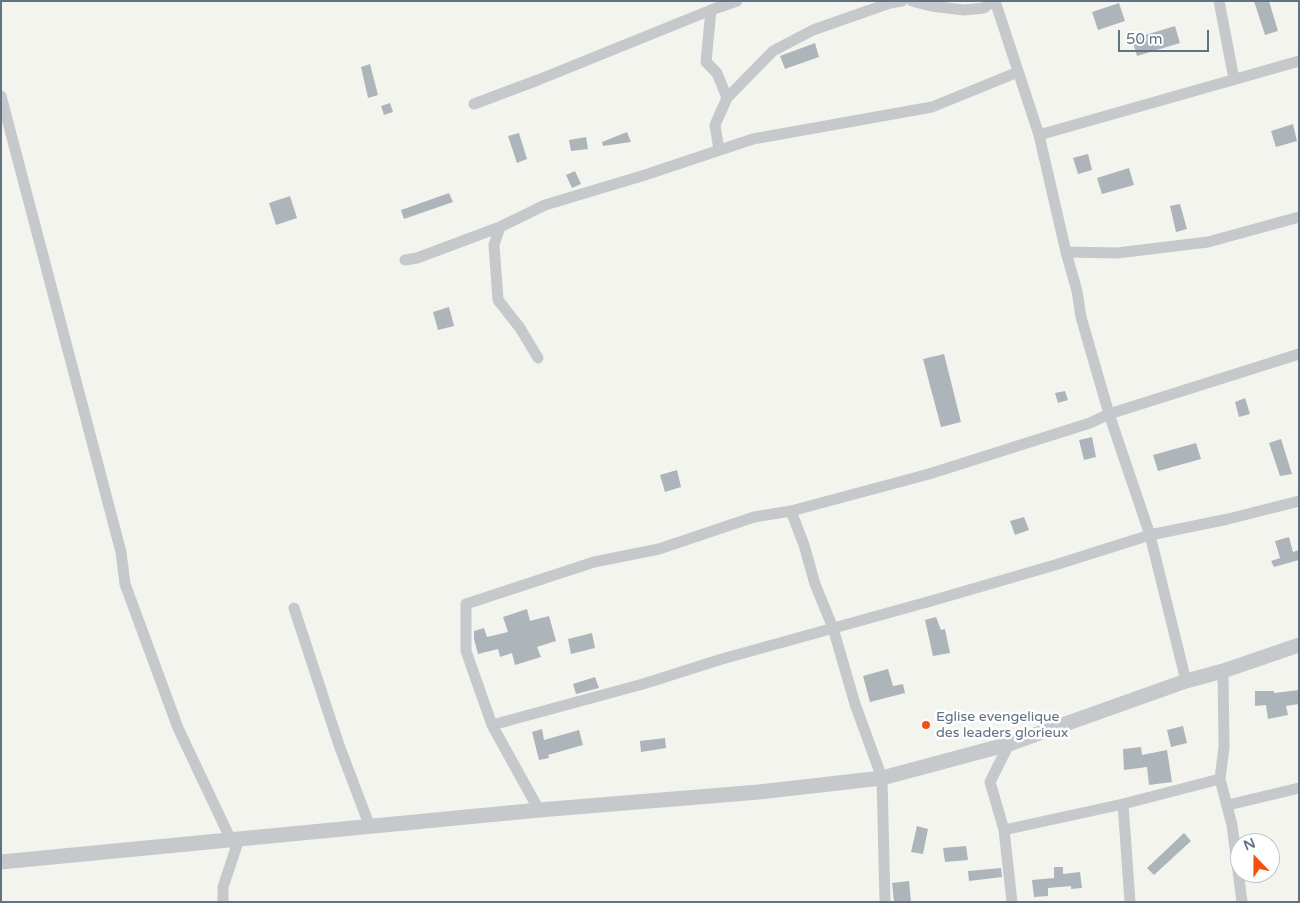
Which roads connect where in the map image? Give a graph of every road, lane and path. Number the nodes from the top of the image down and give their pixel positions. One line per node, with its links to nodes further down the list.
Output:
1 (738, 1): 6 (street)
2 (902, 1): 12 (street)
3 (912, 1): 4 (street)
4 (994, 1): 8 (street)
5 (1219, 1): 10 (street)
6 (711, 10): 12 (street); 13 (street)
7 (1296, 62): 9 (street); 10 (street)
8 (1018, 72): 14 (street); 15 (street)
9 (1299, 74)
10 (1234, 79): 14 (street)
11 (1, 96): 41 (street)
12 (727, 98): 15 (street)
13 (474, 104)
14 (1039, 136): 18 (street)
15 (719, 150): 17 (street)
16 (1299, 217): 18 (street)
17 (500, 227): 19 (street); 21 (street)
18 (1066, 252): 22 (street)
19 (405, 260)
20 (1299, 354): 22 (street)
21 (538, 358)
22 (1109, 414): 24 (street); 25 (street)
23 (1299, 501): 25 (street)
24 (791, 511): 27 (street); 31 (street)
25 (1150, 535): 27 (street); 30 (street)
26 (294, 608): 39 (street)
27 (834, 628): 31 (street); 33 (street)
28 (1299, 645): 29 (street)
29 (1223, 671): 30 (street); 34 (street)
30 (1186, 681): 32 (street)
31 (492, 725): 38 (street)
32 (1009, 744): 33 (street); 40 (street)
33 (882, 778): 38 (street); 44 (street)
34 (1220, 779): 36 (street); 37 (street)
35 (1299, 788): 37 (street)
36 (1123, 804): 40 (street); 46 (street)
37 (1228, 805): 47 (street)
38 (539, 810): 39 (street)
39 (370, 827): 41 (street)
40 (1004, 830): 45 (street)
41 (235, 840): 42 (street); 43 (street)
42 (1, 862)
43 (224, 902)
44 (885, 902)
45 (1012, 902)
46 (1130, 902)
47 (1242, 902)

